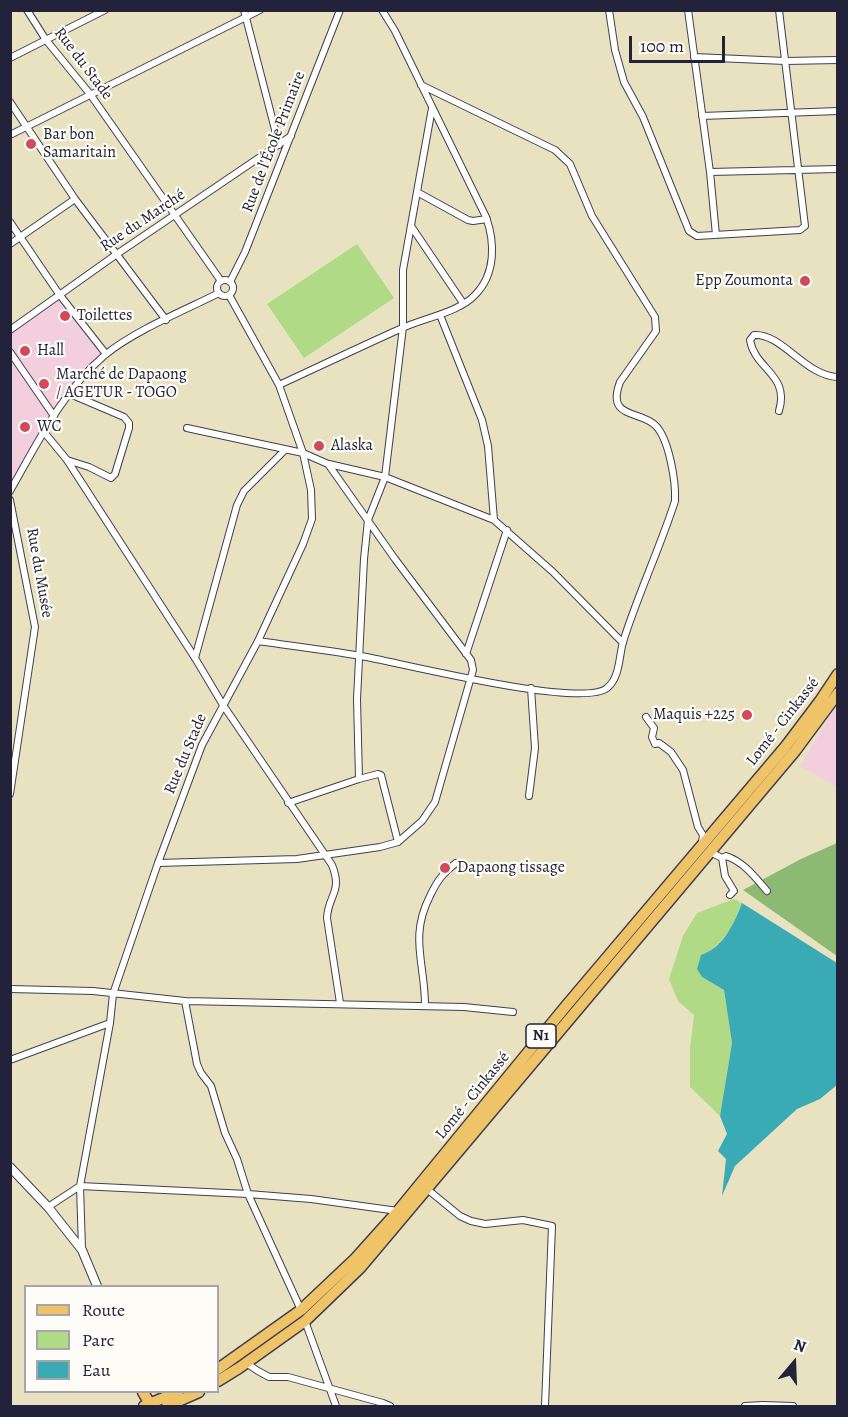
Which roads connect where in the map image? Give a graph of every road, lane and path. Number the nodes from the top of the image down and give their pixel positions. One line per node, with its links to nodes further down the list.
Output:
1 (27, 10): 10 (street, Rue du Stade)
2 (105, 10): 10 (street)
3 (260, 10): 9 (street)
4 (340, 10): 24 (street, Rue de l'École Primaire)
5 (382, 10): 15 (street)
6 (609, 10): 35 (street)
7 (688, 10): 11 (street)
8 (779, 10): 14 (street)
9 (245, 14): 16 (street); 25 (street)
10 (46, 39): 12 (street); 16 (street, Rue du Stade)
11 (694, 57): 14 (street); 21 (street)
12 (10, 58)
13 (837, 60): 14 (street)
14 (785, 61): 20 (street)
15 (421, 85): 18 (street); 71 (street)
16 (90, 94): 22 (street); 31 (street, Rue du Stade)
17 (10, 102): 22 (street)
18 (432, 108): 29 (street); 32 (street)
19 (837, 111): 20 (street)
20 (791, 112): 21 (street); 27 (street)
21 (702, 116): 28 (street)
22 (28, 127): 23 (street); 30 (street)
23 (10, 135)
24 (291, 136): 25 (street, Rue du Marché); 40 (street, Rue de l'École Primaire)
25 (279, 145): 31 (street, Rue du Marché)
26 (837, 169): 27 (street)
27 (800, 171): 28 (street); 35 (street)
28 (710, 172): 35 (street)
29 (417, 192): 32 (street); 34 (street)
30 (75, 199): 36 (street); 38 (street)
31 (173, 216): 38 (street, Rue du Marché); 39 (street, Rue du Stade)
32 (487, 219): 44 (street)
33 (10, 222): 36 (street)
34 (411, 226): 44 (street); 47 (street)
35 (716, 235)
36 (21, 237): 37 (street); 42 (street)
37 (10, 244)
38 (117, 254): 42 (street, Rue du Marché); 46 (street)
39 (221, 281): 40 (street); 41 (street)
40 (230, 282): 43 (street)
41 (219, 293): 43 (street); 46 (street)
42 (59, 294): 48 (street, Rue du Marché); 50 (street)
43 (229, 295): 52 (street, Rue du Stade)
44 (463, 303): 45 (street)
45 (440, 315): 47 (street); 66 (street)
46 (166, 320): 50 (street)
47 (403, 327): 52 (street); 62 (street)
48 (10, 330)
49 (10, 352): 55 (street)
50 (106, 354): 53 (street)
51 (837, 377): 54 (street)
52 (279, 385): 59 (street, Rue du Stade)
53 (70, 394): 55 (street); 60 (street)
54 (779, 411)
55 (54, 416): 57 (street)
56 (188, 428): 58 (street)
57 (44, 432): 60 (street); 63 (street)
58 (285, 450): 59 (street); 74 (street)
59 (303, 453): 61 (street); 70 (street, Rue du Stade)
60 (67, 460): 74 (street)
61 (328, 464): 62 (street); 65 (street)
62 (385, 477): 65 (street); 66 (street)
63 (10, 491)
64 (10, 500): 67 (street, Rue du Musée)
65 (368, 520): 72 (street); 73 (street)
66 (494, 520): 68 (street)
67 (18, 529): 69 (street); 82 (street, Rue du Musée)
68 (507, 530): 71 (street); 72 (street)
69 (10, 533)
70 (258, 641): 73 (street); 79 (street, Rue du Stade)
71 (623, 642): 77 (street)
72 (466, 654): 76 (street)
73 (360, 656): 76 (street); 81 (street)
74 (195, 658): 79 (street)
75 (837, 674): 86 (main road, Lomé - Cinkassé / N1)
76 (470, 680): 77 (street); 85 (street)
77 (531, 688): 83 (street)
78 (837, 693): 86 (main road, Lomé - Cinkassé / N1)
79 (223, 705): 84 (street); 89 (street, Rue du Stade)
80 (646, 717): 86 (street)
81 (359, 779): 84 (street); 85 (street)
82 (10, 794)
83 (529, 796)
84 (288, 803): 87 (street)
85 (398, 842): 87 (street)
86 (706, 848): 88 (street); 103 (main road, Lomé - Cinkassé / N1); 106 (main road, Lomé - Cinkassé / N1)
87 (324, 855): 89 (street); 96 (street)
88 (722, 858): 91 (street); 92 (street)
89 (158, 863): 94 (street, Rue du Stade)
90 (456, 863): 97 (street)
91 (767, 891)
92 (729, 895)
93 (10, 989): 94 (street)
94 (113, 994): 95 (street); 99 (street, Rue du Stade)
95 (185, 1001): 96 (street); 104 (street)
96 (340, 1003): 97 (street)
97 (425, 1005): 98 (street)
98 (513, 1012)
99 (110, 1023): 100 (street); 102 (street, Rue du Stade)
100 (10, 1060)
101 (10, 1167): 105 (street)
102 (80, 1186): 104 (street); 105 (street); 107 (street, Rue du Stade)
103 (427, 1189): 106 (main road, Lomé - Cinkassé / N1); 120 (street)
104 (248, 1194): 106 (street); 109 (street)
105 (48, 1208): 107 (street)
106 (401, 1213): 109 (main road, Lomé - Cinkassé / N1)
107 (82, 1250): 108 (street)
108 (96, 1285)
109 (303, 1315): 110 (main road, Lomé - Cinkassé / N1); 111 (main road, Lomé - Cinkassé / N1); 113 (street)
110 (246, 1363): 112 (main road, Lomé - Cinkassé / N1); 113 (street)
111 (219, 1368)
112 (219, 1380)
113 (330, 1388): 118 (street); 119 (street)
114 (176, 1393): 116 (main road)
115 (197, 1393): 117 (main road)
116 (147, 1406)
117 (168, 1407)
118 (336, 1407)
119 (390, 1407)
120 (545, 1407)
121 (745, 1407): 122 (street)
122 (793, 1407)

